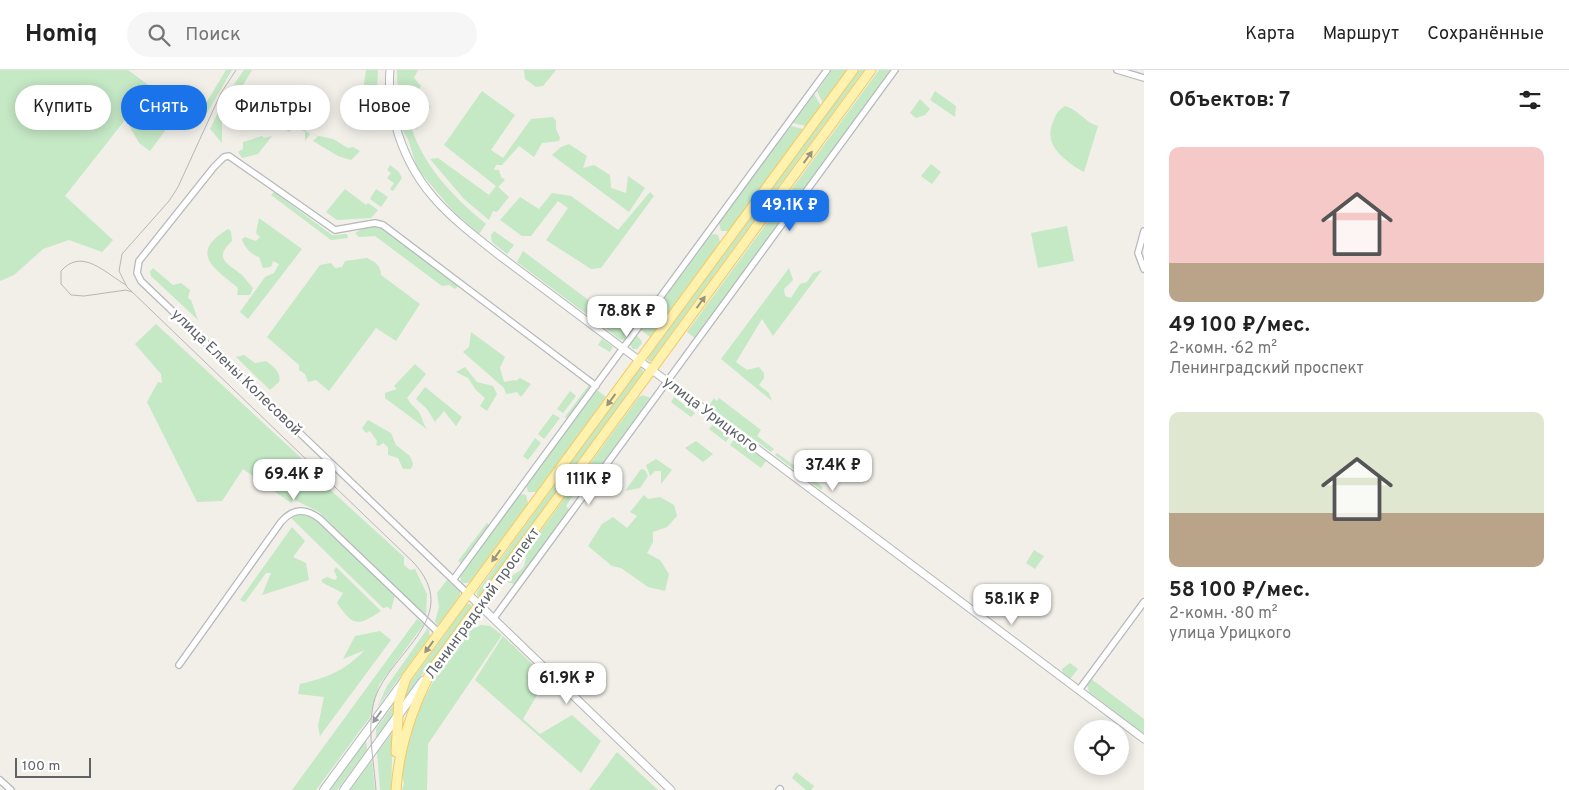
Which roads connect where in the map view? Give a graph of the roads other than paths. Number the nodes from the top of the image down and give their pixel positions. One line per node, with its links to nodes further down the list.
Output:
1 (390, 70): 10 (street, улица Урицкого)
2 (827, 70): 10 (street)
3 (853, 70): 11 (main road, Ленинградский проспект)
4 (871, 70): 12 (main road, Ленинградский проспект, one-way to 4)
5 (896, 70): 13 (street)
6 (1117, 70): 7 (street)
7 (1144, 78)
8 (1144, 231): 9 (street)
9 (1144, 269)
10 (623, 348): 11 (street, улица Урицкого); 14 (street)
11 (640, 360): 12 (street, улица Урицкого); 16 (main road, Ленинградский проспект, one-way to 16)
12 (651, 369): 13 (street, улица Урицкого); 18 (main road, Ленинградский проспект)
13 (667, 381): 19 (street); 24 (street, улица Урицкого)
14 (596, 386): 15 (street); 15 (street, улица Елены Колесовой)
15 (453, 580): 16 (street, улица Елены Колесовой)
16 (468, 594): 18 (street, улица Елены Колесовой); 20 (main road, Ленинградский проспект)
17 (1144, 602): 24 (street)
18 (480, 605): 19 (street, улица Елены Колесовой); 22 (main road, Ленинградский проспект)
19 (494, 618): 32 (street, улица Елены Колесовой)
20 (440, 633): 21 (street); 23 (main road, Ленинградский проспект, one-way to 23)
21 (179, 665)
22 (433, 668): 25 (main road); 31 (main road, Ленинградский проспект)
23 (406, 678): 25 (main road, Ленинградский проспект); 29 (main road, one-way to 29)
24 (1079, 690): 26 (street, улица Урицкого)
25 (397, 717): 30 (main road); 31 (main road, Ленинградский проспект)
26 (1144, 739)
27 (0, 780): 28 (street)
28 (11, 790)
29 (324, 790)
30 (344, 790)
31 (396, 790)
32 (671, 790)

